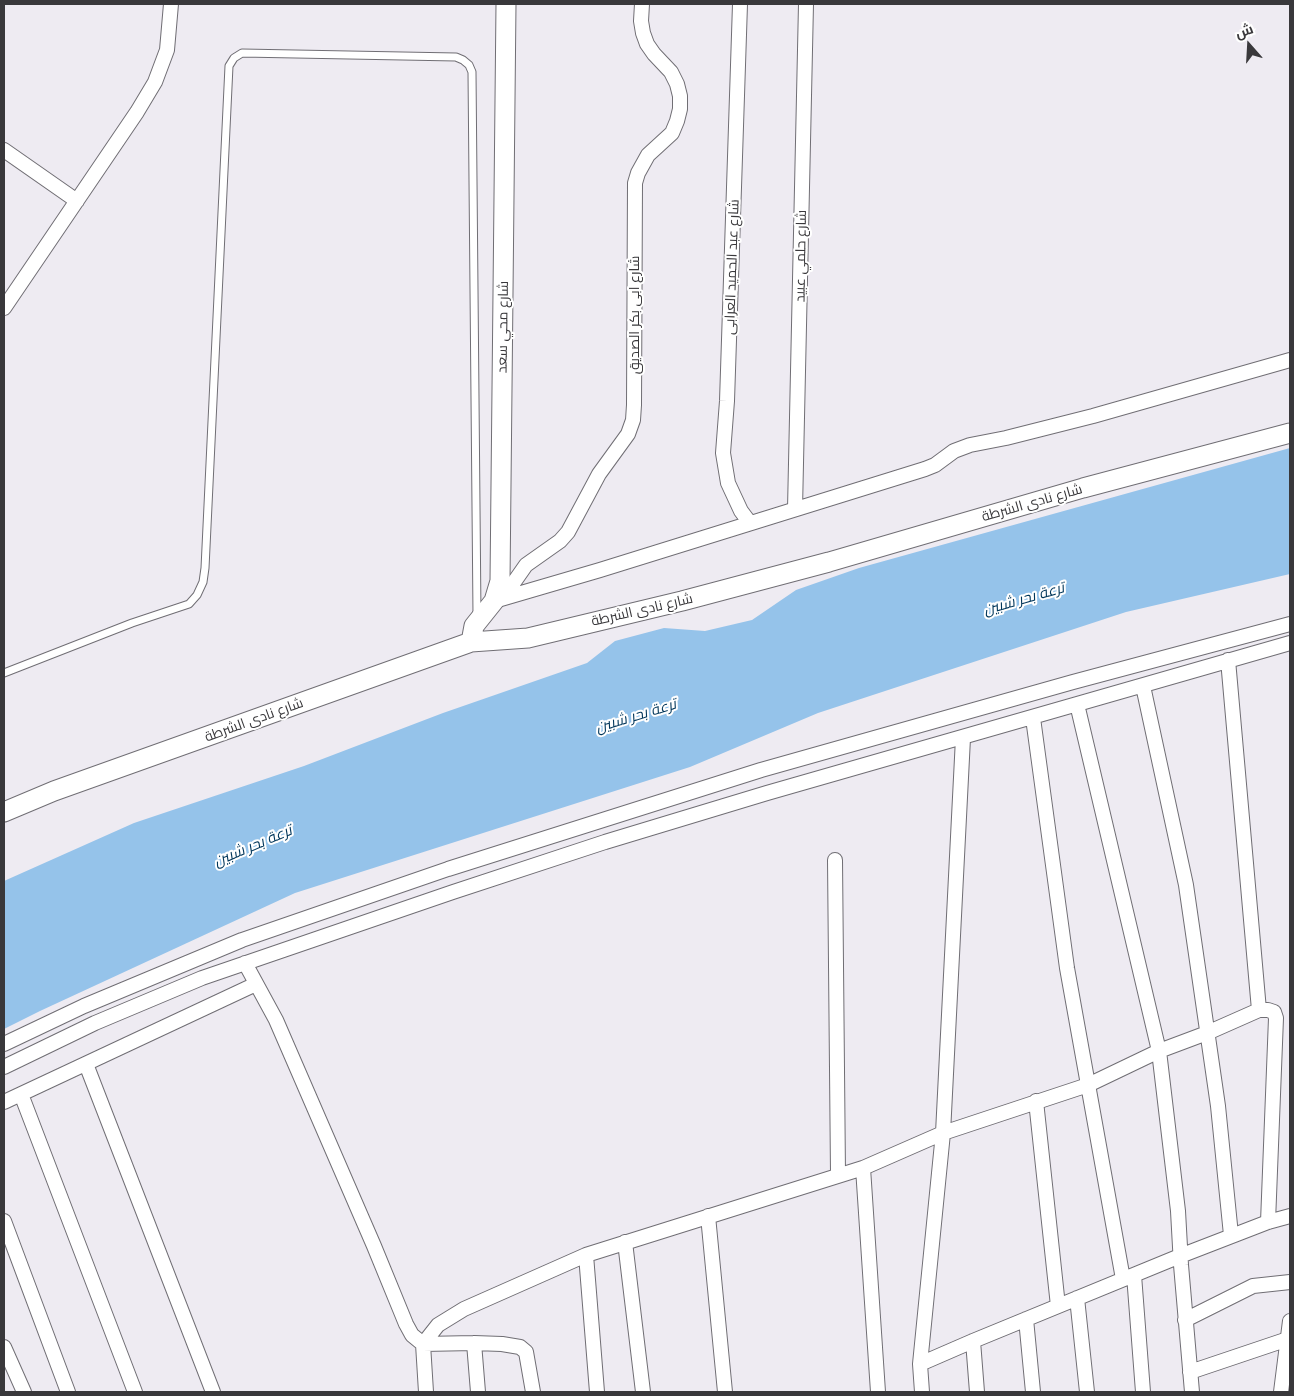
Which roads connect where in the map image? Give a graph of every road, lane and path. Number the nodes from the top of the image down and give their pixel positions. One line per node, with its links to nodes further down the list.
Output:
1 (171, 4): 7 (street)
2 (506, 4): 13 (main road, شارع محي سعد)
3 (642, 4): 13 (street, شارع ابى بكر الصديق)
4 (740, 4): 12 (street, شارع عبد الحميد العرابى)
5 (806, 4): 11 (street, شارع حلمي عبيد)
6 (4, 150): 7 (street)
7 (77, 201): 8 (street)
8 (4, 308)
9 (1290, 360): 11 (street)
10 (1290, 433): 16 (main road, شارع نادى الشرطة)
11 (795, 509): 12 (street)
12 (750, 523): 13 (street)
13 (494, 601): 14 (main road, شارع محي سعد)
14 (477, 621): 16 (main road, شارع محي سعد); 19 (lane)
15 (1290, 624): 30 (street)
16 (471, 642): 24 (main road, شارع نادى الشرطة)
17 (1290, 643): 18 (street)
18 (1228, 660): 20 (street); 28 (street)
19 (4, 673)
20 (1143, 686): 21 (street); 29 (street)
21 (1077, 704): 22 (street); 31 (street)
22 (1033, 718): 23 (street); 34 (street)
23 (963, 738): 26 (street); 38 (street)
24 (4, 812)
25 (835, 860): 40 (street)
26 (245, 963): 27 (street); 33 (street)
27 (256, 984): 32 (street); 59 (street)
28 (1258, 1010): 29 (street); 44 (street)
29 (1207, 1033): 31 (street); 45 (street)
30 (4, 1044)
31 (1159, 1051): 34 (street); 48 (street)
32 (86, 1064): 35 (street); 66 (street)
33 (4, 1067)
34 (1088, 1085): 37 (street); 49 (street)
35 (21, 1094): 36 (street); 65 (street)
36 (4, 1102)
37 (1036, 1102): 38 (street); 52 (street)
38 (943, 1134): 39 (street); 61 (street)
39 (863, 1168): 40 (street); 73 (street)
40 (838, 1174): 41 (street)
41 (708, 1216): 46 (street); 72 (street)
42 (1290, 1216): 44 (street)
43 (4, 1221): 64 (street)
44 (1268, 1222): 45 (street)
45 (1232, 1235): 48 (street)
46 (626, 1242): 47 (street); 71 (street)
47 (586, 1255): 59 (street); 70 (street)
48 (1180, 1256): 49 (street); 54 (street)
49 (1128, 1277): 51 (street); 78 (street)
50 (1290, 1282): 54 (street)
51 (1077, 1298): 52 (street); 77 (street)
52 (1058, 1306): 53 (street)
53 (1026, 1319): 57 (street); 76 (street)
54 (1186, 1320): 62 (street)
55 (1290, 1321): 56 (street)
56 (1288, 1339): 62 (street); 80 (street)
57 (973, 1341): 61 (street); 75 (street)
58 (474, 1343): 59 (street); 68 (street); 69 (street)
59 (423, 1344): 67 (street)
60 (4, 1347): 63 (street)
61 (920, 1364): 74 (street)
62 (1190, 1372): 79 (street)
63 (24, 1392)
64 (68, 1392)
65 (134, 1392)
66 (213, 1392)
67 (426, 1392)
68 (478, 1392)
69 (533, 1392)
70 (597, 1392)
71 (643, 1392)
72 (725, 1392)
73 (878, 1392)
74 (922, 1392)
75 (977, 1392)
76 (1033, 1392)
77 (1086, 1392)
78 (1143, 1392)
79 (1192, 1392)
80 (1281, 1392)

